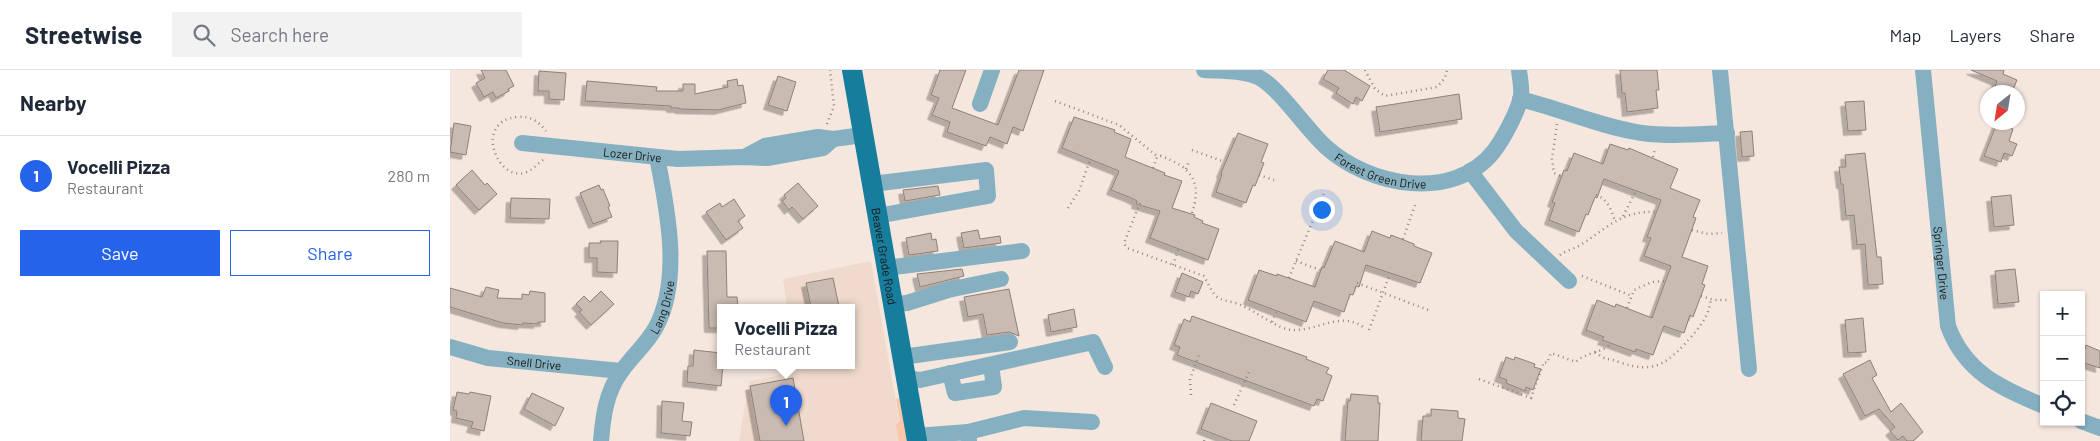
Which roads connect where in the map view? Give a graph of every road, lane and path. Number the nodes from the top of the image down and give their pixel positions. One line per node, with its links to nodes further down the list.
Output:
1 (830, 70): 16 (path)
2 (852, 70): 19 (main road, Beaver Grade Road)
3 (992, 70): 12 (street)
4 (1204, 70): 30 (street, Forest Green Drive)
5 (1365, 70): 6 (path)
6 (1447, 70)
7 (1518, 70): 10 (street, Forest Green Drive)
8 (1720, 70): 17 (street)
9 (1923, 70): 89 (street, Springer Drive)
10 (1520, 100): 13 (street); 30 (street, Forest Green Drive)
11 (1055, 101): 14 (path)
12 (980, 104)
13 (1561, 110): 17 (street); 32 (path)
14 (1105, 120): 15 (path); 23 (path)
15 (1103, 125)
16 (828, 130): 19 (street, Lozer Drive); 22 (street, Lozer Drive)
17 (1727, 133): 47 (street)
18 (549, 134): 24 (path)
19 (863, 135): 34 (main road, Beaver Grade Road)
20 (522, 143): 22 (street, Lozer Drive)
21 (1192, 150): 27 (path)
22 (657, 157): 83 (street, Lang Drive)
23 (1158, 157): 28 (path); 29 (path)
24 (546, 159)
25 (1090, 160): 40 (path)
26 (1189, 161): 29 (path)
27 (1225, 162)
28 (1153, 168)
29 (1186, 170): 43 (path)
30 (1470, 171): 52 (street)
31 (1259, 175): 33 (path)
32 (1562, 177)
33 (1274, 180)
34 (872, 184): 42 (main road, Beaver Grade Road); 42 (street)
35 (1325, 191): 51 (path)
36 (1636, 191): 44 (path)
37 (1596, 195): 45 (path)
38 (1140, 202): 53 (path)
39 (1415, 205): 48 (path)
40 (1068, 208)
41 (1657, 212): 44 (path)
42 (877, 216): 54 (main road, Beaver Grade Road)
43 (1191, 216)
44 (1622, 217): 45 (path)
45 (1615, 221): 52 (path)
46 (1692, 230): 47 (path)
47 (1736, 232): 66 (street)
48 (1403, 239)
49 (1178, 250): 53 (path)
50 (1022, 251): 54 (street)
51 (1296, 261): 55 (path); 58 (path)
52 (1550, 264): 57 (street)
53 (1173, 265): 71 (path)
54 (886, 268): 67 (main road, Beaver Grade Road)
55 (1323, 270)
56 (1390, 274): 62 (path)
57 (1573, 277): 63 (path)
58 (1289, 278)
59 (1001, 279): 67 (street)
60 (1666, 281): 63 (path)
61 (1357, 283): 62 (path)
62 (1383, 293): 69 (path); 73 (path)
63 (1632, 296): 68 (path)
64 (1701, 296): 65 (path)
65 (1711, 299): 66 (path); 77 (path)
66 (1742, 299): 82 (street)
67 (892, 304): 79 (main road, Beaver Grade Road)
68 (1627, 308)
69 (1431, 311)
70 (1276, 312): 71 (path)
71 (1272, 322): 72 (path)
72 (1363, 327)
73 (1369, 330)
74 (1010, 342): 79 (street)
75 (1611, 343): 77 (path)
76 (450, 347): 83 (street, Snell Drive)
77 (1595, 351): 87 (path)
78 (1199, 355): 88 (path)
79 (902, 357): 86 (main road, Beaver Grade Road)
80 (991, 364): 81 (street); 85 (street); 85 (street)
81 (1105, 367)
82 (1749, 369)
83 (622, 371): 96 (street, Lang Drive)
84 (1249, 372): 90 (path)
85 (950, 373): 86 (street)
86 (906, 377): 95 (main road, Beaver Grade Road)
87 (1479, 379)
88 (1191, 395)
89 (2040, 404)
90 (1234, 405)
91 (1092, 422): 94 (street)
92 (2085, 422): 93 (street)
93 (2100, 428)
94 (969, 437): 95 (street)
95 (917, 439)
96 (601, 441)

